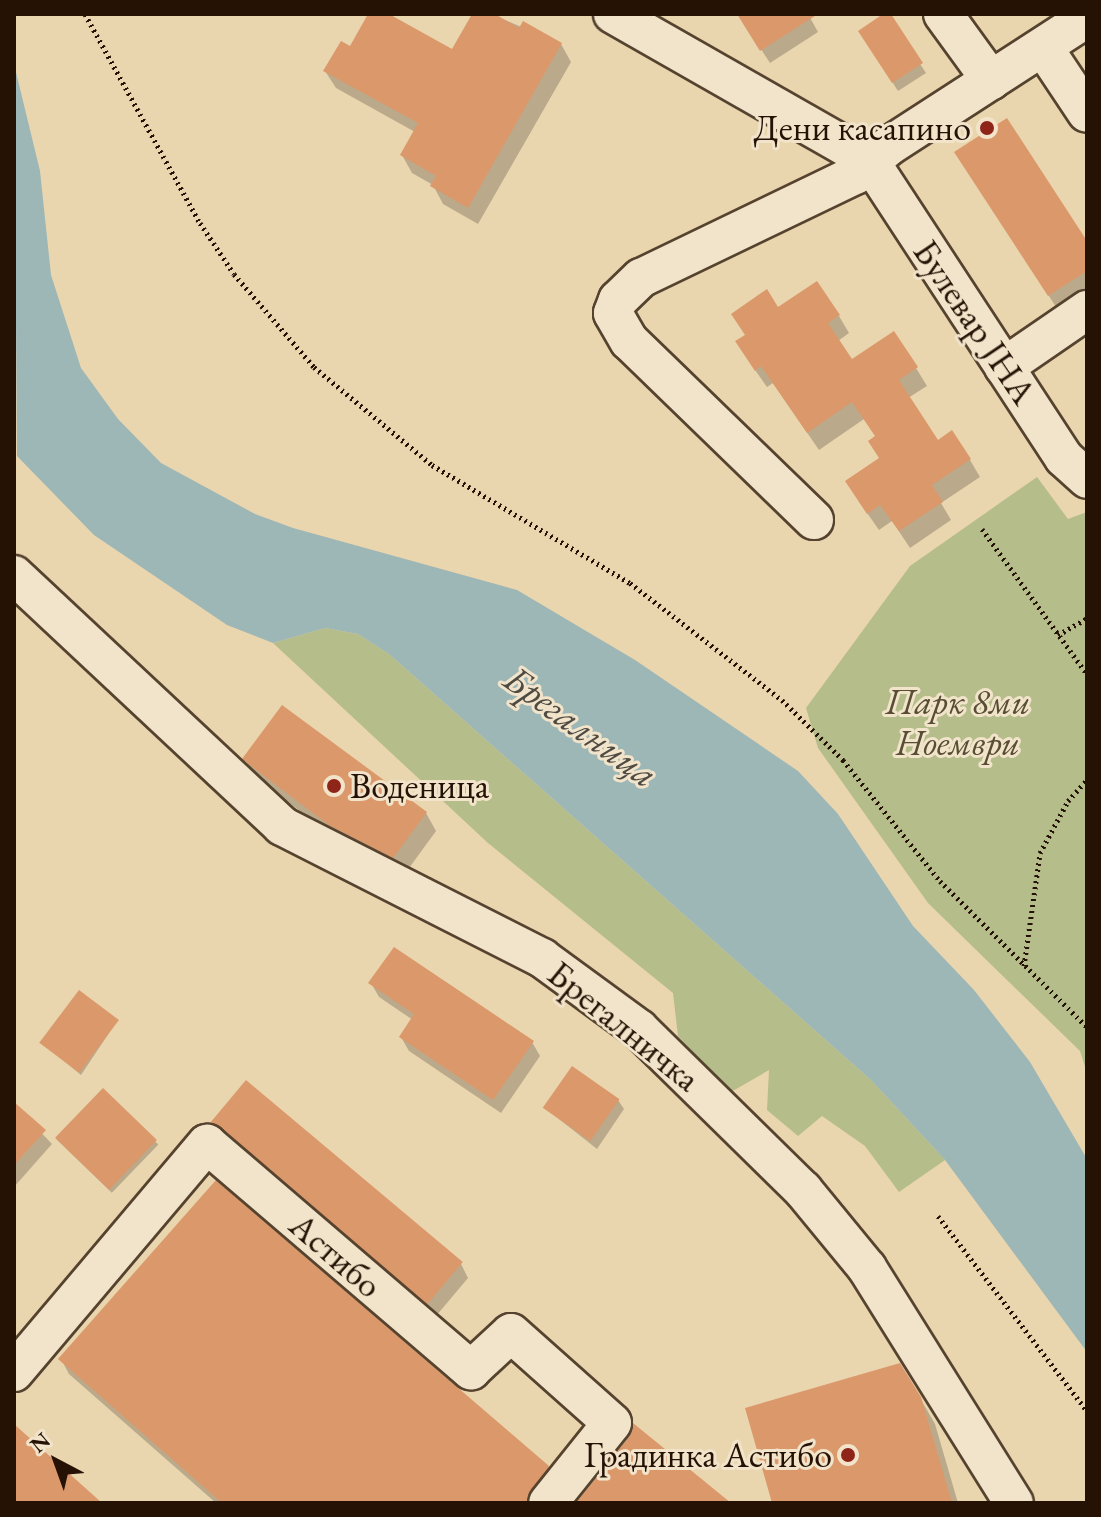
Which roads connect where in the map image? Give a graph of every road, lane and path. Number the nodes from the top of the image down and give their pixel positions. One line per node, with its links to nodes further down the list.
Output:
1 (85, 14): 19 (path)
2 (613, 14): 8 (street)
3 (943, 14): 6 (street)
4 (1087, 18): 5 (street)
5 (1043, 47): 6 (street); 7 (street)
6 (991, 80): 8 (street)
7 (1087, 113)
8 (869, 160): 10 (street, Булевар ЈНА); 12 (street)
9 (1087, 310): 10 (street)
10 (1004, 367): 11 (street, Булевар ЈНА)
11 (1087, 479)
12 (814, 520)
13 (982, 529): 16 (path)
14 (14, 575): 25 (street, Брегалничка)
15 (1087, 618): 16 (path)
16 (1058, 635): 17 (path)
17 (1087, 674)
18 (1087, 780): 19 (path)
19 (1024, 966): 20 (path)
20 (1087, 1027)
21 (938, 1216): 23 (path)
22 (14, 1372): 24 (street, Астибо)
23 (1087, 1411)
24 (548, 1503)
25 (1014, 1503)

